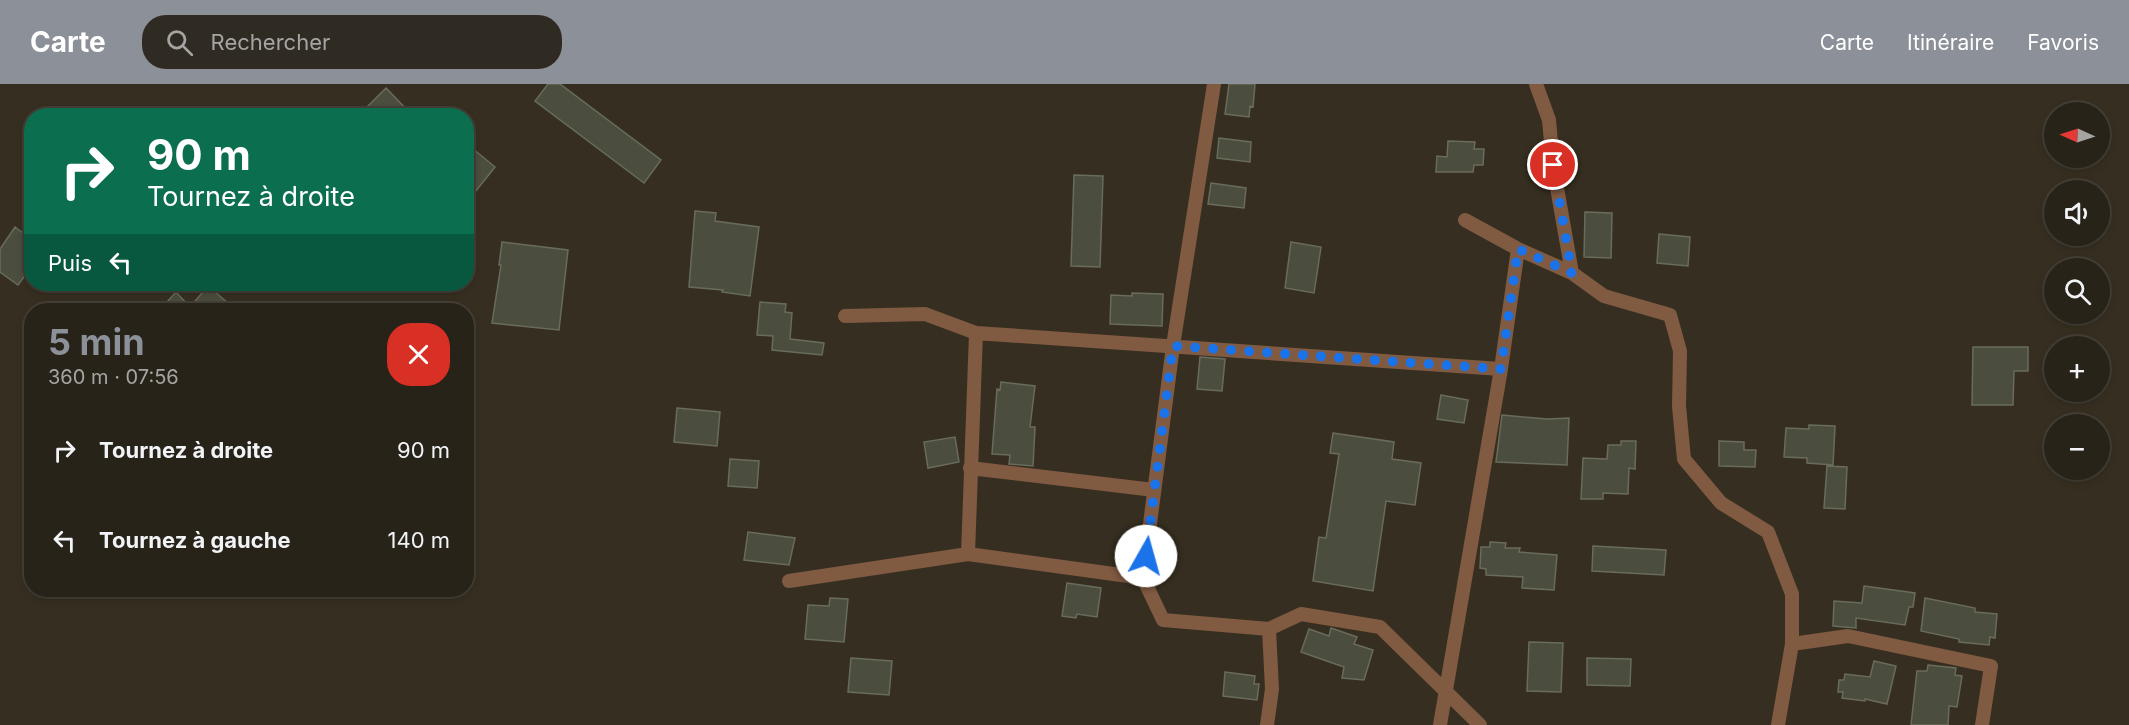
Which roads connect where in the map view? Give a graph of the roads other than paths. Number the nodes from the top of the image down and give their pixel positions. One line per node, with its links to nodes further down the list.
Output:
1 (1214, 84): 8 (street)
2 (1536, 84): 5 (street)
3 (1465, 220): 4 (street)
4 (1518, 249): 5 (street); 9 (street)
5 (1572, 273): 16 (street)
6 (845, 316): 7 (street)
7 (976, 333): 8 (street); 10 (street)
8 (1173, 346): 9 (street); 11 (street)
9 (1501, 369): 17 (street)
10 (970, 468): 11 (street); 12 (street)
11 (1154, 490): 13 (street)
12 (968, 554): 13 (street); 14 (street)
13 (1143, 578): 15 (street)
14 (789, 580)
15 (1269, 629): 17 (street); 18 (street)
16 (1792, 644): 21 (street); 22 (street)
17 (1447, 692): 19 (street); 20 (street)
18 (1267, 725)
19 (1440, 725)
20 (1480, 725)
21 (1778, 725)
22 (1982, 725)

